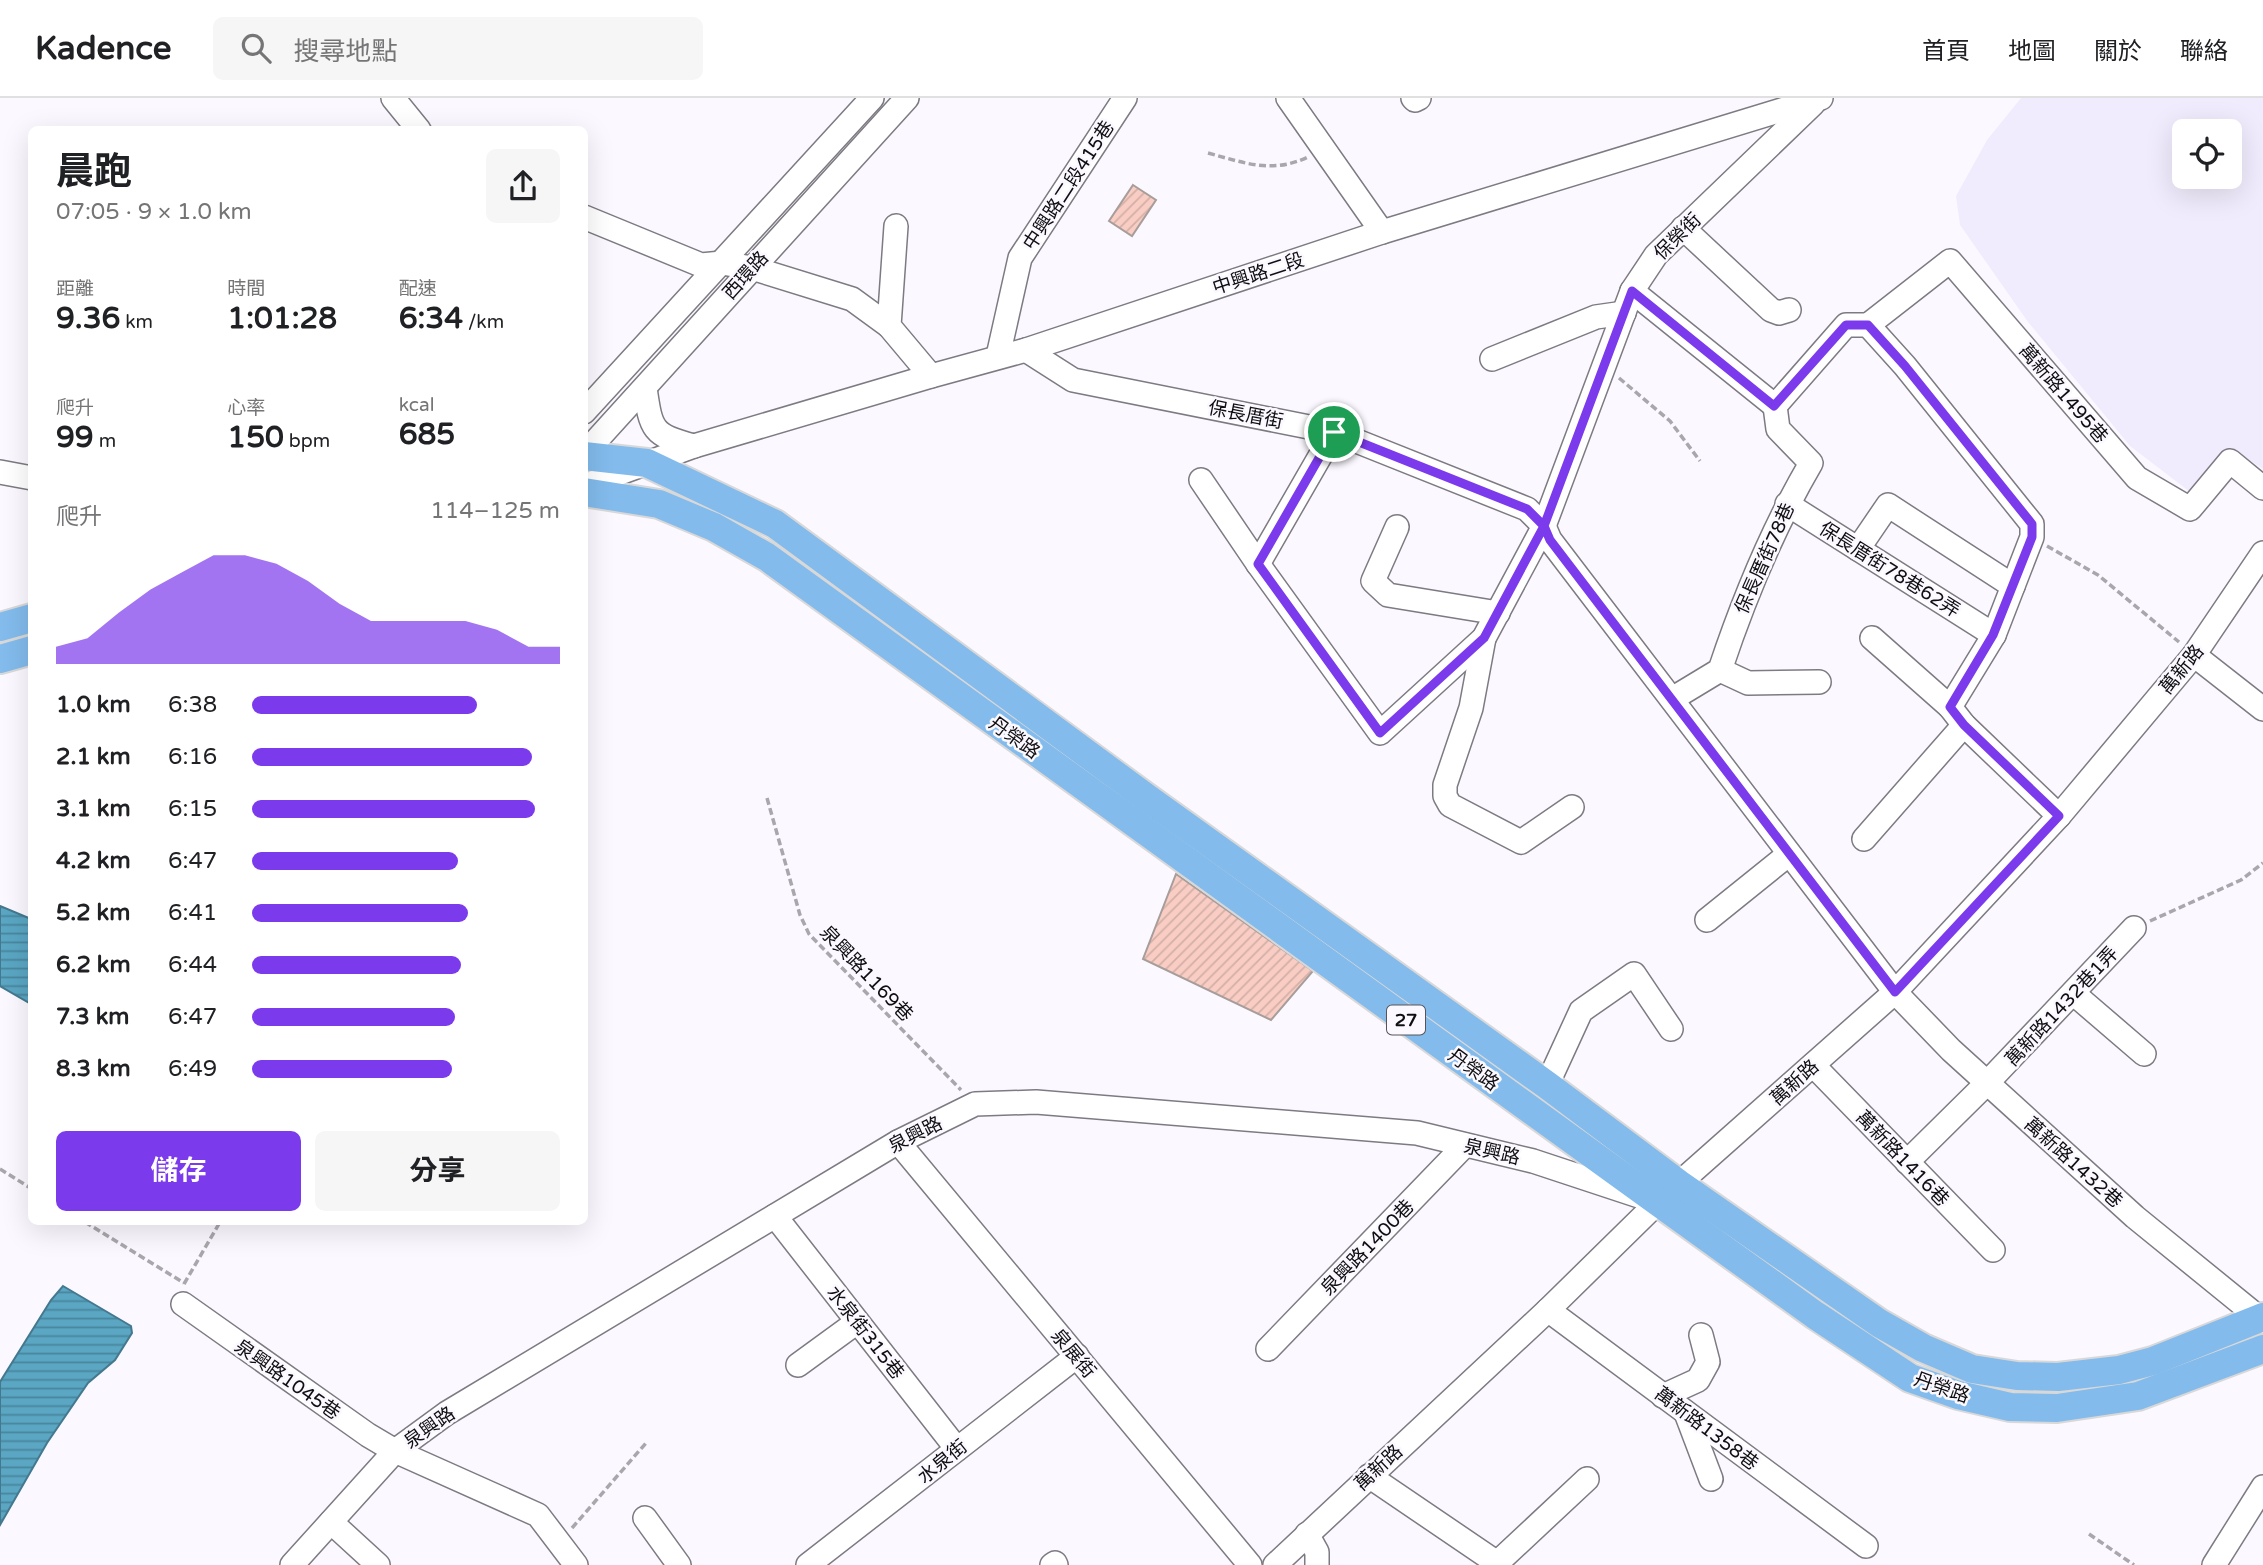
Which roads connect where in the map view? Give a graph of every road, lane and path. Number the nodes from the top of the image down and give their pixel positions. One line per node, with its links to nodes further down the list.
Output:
1 (393, 98): 9 (street)
2 (872, 98): 16 (street, 西環路)
3 (907, 98): 17 (street, 西環路)
4 (1125, 98): 24 (street, 中興路二段415巷)
5 (1413, 98): 6 (street)
6 (1419, 98)
7 (1290, 99): 10 (street)
8 (1820, 99): 14 (street, 保榮街); 15 (street, 中興路二段)
9 (416, 126)
10 (1324, 150): 11 (path); 15 (street)
11 (1208, 153)
12 (588, 219): 16 (street)
13 (896, 226): 22 (street)
14 (1683, 228): 18 (street, 保榮街); 19 (street)
15 (1382, 232): 23 (street, 中興路二段)
16 (722, 263): 17 (street); 30 (street, 西環路)
17 (752, 268): 22 (street); 28 (street, 西環路)
18 (1632, 291): 20 (street, 保榮街); 29 (street)
19 (1789, 310)
20 (1624, 313): 25 (street); 26 (street, 保榮街)
21 (1868, 325): 29 (street); 41 (street, 萬新路1495巷); 46 (street)
22 (889, 326): 27 (street)
23 (1026, 350): 24 (street, 中興路二段); 31 (street, 保長厝街)
24 (998, 356): 27 (street, 中興路二段)
25 (1492, 359)
26 (1604, 365): 35 (path); 44 (street, 保榮街)
27 (931, 376): 32 (street, 中興路二段)
28 (645, 388): 32 (street); 33 (street, 西環路)
29 (1774, 406): 43 (street, 保長厝街78巷)
30 (588, 408)
31 (1334, 432): 44 (street, 保長厝街); 49 (street)
32 (694, 446): 36 (street, 中興路二段)
33 (588, 451)
34 (588, 456): 36 (main road, 中興路二段 / 27)
35 (1700, 461)
36 (647, 463): 40 (street, 中興路二段); 67 (main road, 丹榮路 / 27)
37 (0, 472): 38 (street)
38 (28, 477)
39 (1201, 480): 49 (street)
40 (588, 485)
41 (2263, 488)
42 (588, 493): 67 (main road, 丹榮路 / 27)
43 (1787, 504): 47 (street, 保長厝街78巷62弄); 60 (street, 保長厝街78巷)
44 (1544, 526): 51 (street, 保榮街); 62 (street, 保長厝街)
45 (1397, 527): 51 (street)
46 (2032, 537): 50 (street); 58 (path)
47 (1858, 549): 50 (street); 54 (street, 保長厝街78巷62弄)
48 (2263, 553): 58 (street, 萬新路)
49 (1258, 564): 55 (street)
50 (2013, 586): 54 (street)
51 (1498, 613): 55 (street, 保榮街)
52 (28, 619): 53 (main road)
53 (0, 627)
54 (1993, 635): 64 (street)
55 (1484, 638): 66 (street)
56 (1872, 638): 64 (street)
57 (28, 651): 59 (main road)
58 (2194, 655): 63 (street); 68 (street, 萬新路)
59 (0, 659)
60 (1720, 670): 61 (street); 62 (street)
61 (1819, 682)
62 (1672, 699): 70 (street, 保長厝街)
63 (2263, 709)
64 (1957, 716): 68 (street); 69 (street)
65 (767, 798): 81 (path, 泉興路1169巷)
66 (1572, 807)
67 (1139, 810): 80 (main road, 丹榮路 / 27); 87 (main road, 丹榮路 / 27)
68 (2059, 816): 74 (street, 萬新路)
69 (1864, 839)
70 (1789, 854): 72 (street); 74 (street, 保長厝街)
71 (2263, 863): 73 (path)
72 (1707, 920)
73 (2134, 928): 75 (street, 萬新路1432巷1弄)
74 (1895, 992): 78 (street, 萬新路); 79 (street, 萬新路1432巷)
75 (2073, 993): 77 (street); 79 (street, 萬新路1432巷1弄)
76 (1671, 1029): 80 (street)
77 (2144, 1055)
78 (1813, 1065): 84 (street, 萬新路1416巷); 87 (street, 萬新路)
79 (1987, 1083): 84 (street, 萬新路1432巷1弄); 94 (street, 萬新路1432巷)
80 (1547, 1085): 87 (main road, 丹榮路 / 27)
81 (975, 1104): 82 (street, 泉興路); 83 (street, 泉興路)
82 (898, 1142): 88 (street, 泉興路); 99 (street, 泉展街)
83 (1465, 1145): 87 (street, 泉興路); 97 (street, 泉興路1400巷)
84 (1907, 1162): 91 (street, 萬新路1416巷)
85 (0, 1169): 86 (path)
86 (28, 1186)
87 (1669, 1193): 93 (street, 萬新路); 94 (main road, 丹榮路 / 27); 98 (main road, 丹榮路 / 27)
88 (775, 1216): 95 (street, 水泉街315巷); 105 (street, 泉興路)
89 (89, 1225): 92 (path)
90 (218, 1225): 92 (path)
91 (1993, 1250)
92 (183, 1294): 105 (street, 泉興路1045巷)
93 (1548, 1310): 101 (street, 萬新路1358巷); 106 (street, 萬新路)
94 (2262, 1319)
95 (857, 1322): 100 (street); 104 (street, 水泉街315巷)
96 (1701, 1335): 101 (street)
97 (1268, 1349)
98 (2263, 1349)
99 (1077, 1356): 104 (street, 水泉街); 122 (street, 泉展街)
100 (797, 1365)
101 (1663, 1396): 102 (street, 萬新路1358巷)
102 (1686, 1413): 108 (street); 115 (street, 萬新路1358巷)
103 (646, 1443): 114 (path)
104 (957, 1449): 121 (street, 水泉街)
105 (395, 1451): 111 (street, 泉興路); 114 (street, 泉興路1045巷)
106 (1369, 1476): 112 (street, 萬新路); 116 (street)
107 (1587, 1479): 116 (street)
108 (1711, 1479)
109 (2263, 1487): 126 (street)
110 (645, 1518): 120 (street)
111 (331, 1522): 117 (street, 泉興路); 118 (street)
112 (1307, 1534): 123 (street, 萬新路); 124 (street)
113 (2089, 1534): 125 (path)
114 (559, 1543): 119 (street, 泉興路1045巷)
115 (1866, 1546)
116 (1497, 1564)
117 (292, 1565)
118 (378, 1565)
119 (576, 1565)
120 (678, 1565)
121 (808, 1565)
122 (1250, 1565)
123 (1275, 1565)
124 (1317, 1565)
125 (2134, 1565)
126 (2214, 1565)

